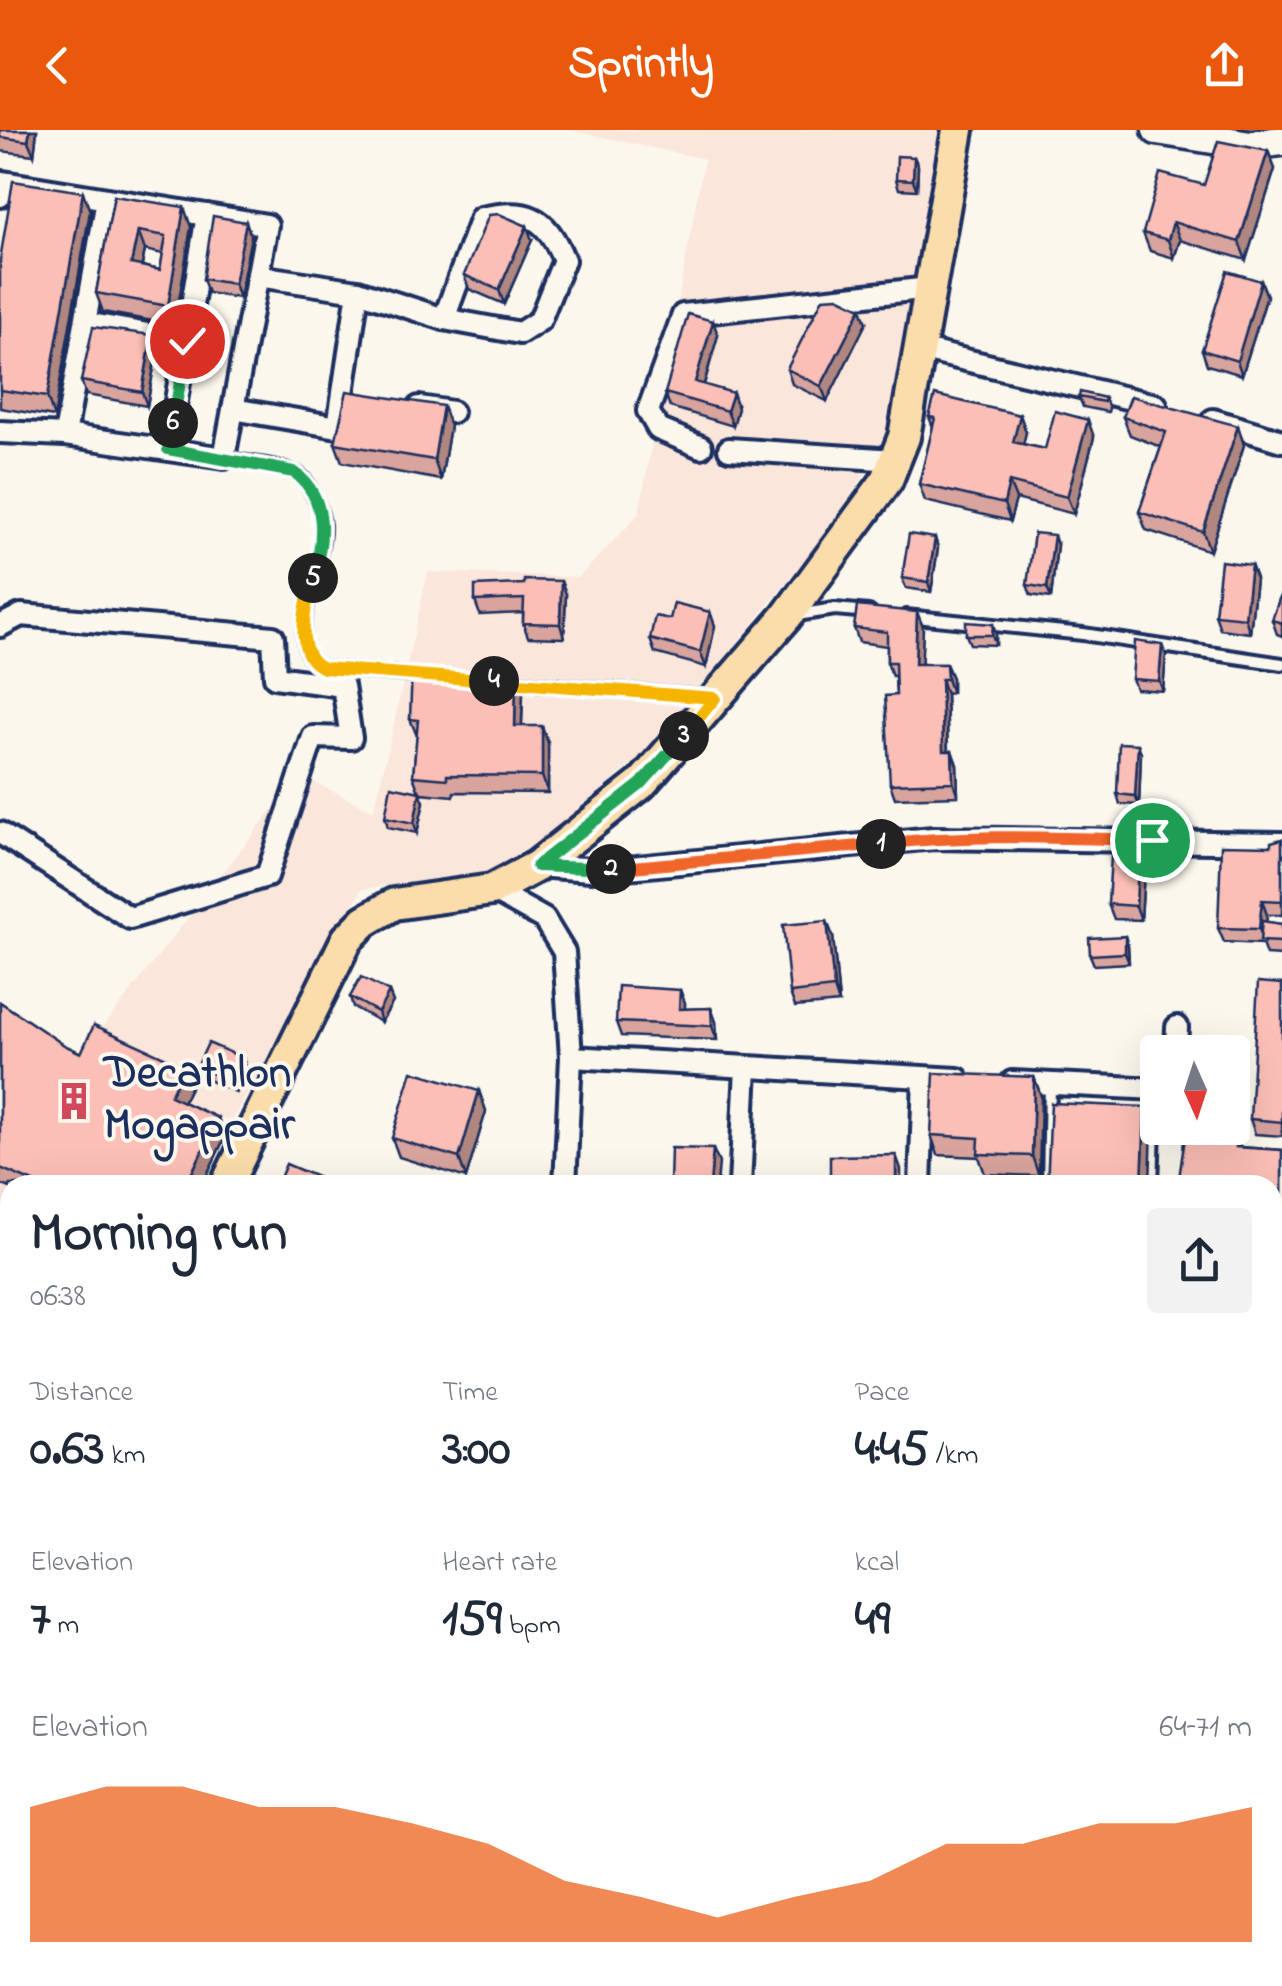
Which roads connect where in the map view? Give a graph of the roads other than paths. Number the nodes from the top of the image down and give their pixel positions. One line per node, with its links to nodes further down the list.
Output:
1 (958, 130): 8 (main road)
2 (1158, 130): 3 (street)
3 (1282, 142)
4 (0, 196): 5 (street)
5 (107, 200): 6 (street); 11 (street)
6 (207, 215): 7 (street); 12 (street)
7 (258, 276): 9 (street); 15 (street)
8 (930, 288): 13 (main road); 20 (street)
9 (358, 290): 10 (street); 15 (street)
10 (444, 319): 10 (street)
11 (86, 323): 12 (street); 18 (street)
12 (187, 341): 21 (street)
13 (919, 349): 19 (street); 24 (main road)
14 (397, 404): 16 (street)
15 (233, 409): 23 (street)
16 (452, 412)
17 (0, 432): 18 (street)
18 (65, 435): 21 (street)
19 (1282, 441)
20 (700, 448)
21 (168, 449): 23 (street)
22 (728, 449): 24 (street)
23 (224, 458): 30 (lane)
24 (895, 460): 27 (main road)
25 (873, 612): 27 (lane)
26 (892, 614): 29 (lane)
27 (786, 617): 32 (main road)
28 (0, 626): 33 (street)
29 (1282, 664)
30 (442, 677)
31 (500, 682): 32 (lane)
32 (715, 698): 35 (main road)
33 (0, 832)
34 (1282, 843): 35 (street)
35 (537, 866): 36 (main road)
36 (492, 890): 39 (street); 45 (main road)
37 (1177, 1027): 38 (street)
38 (1177, 1035)
39 (570, 1057): 40 (street); 46 (street)
40 (746, 1068): 41 (street); 47 (street)
41 (924, 1078): 42 (street); 48 (street)
42 (1050, 1084): 43 (street); 49 (lane)
43 (1140, 1088)
44 (1172, 1145): 50 (street)
45 (231, 1175)
46 (564, 1175)
47 (741, 1175)
48 (920, 1175)
49 (1048, 1175)
50 (1171, 1175)

